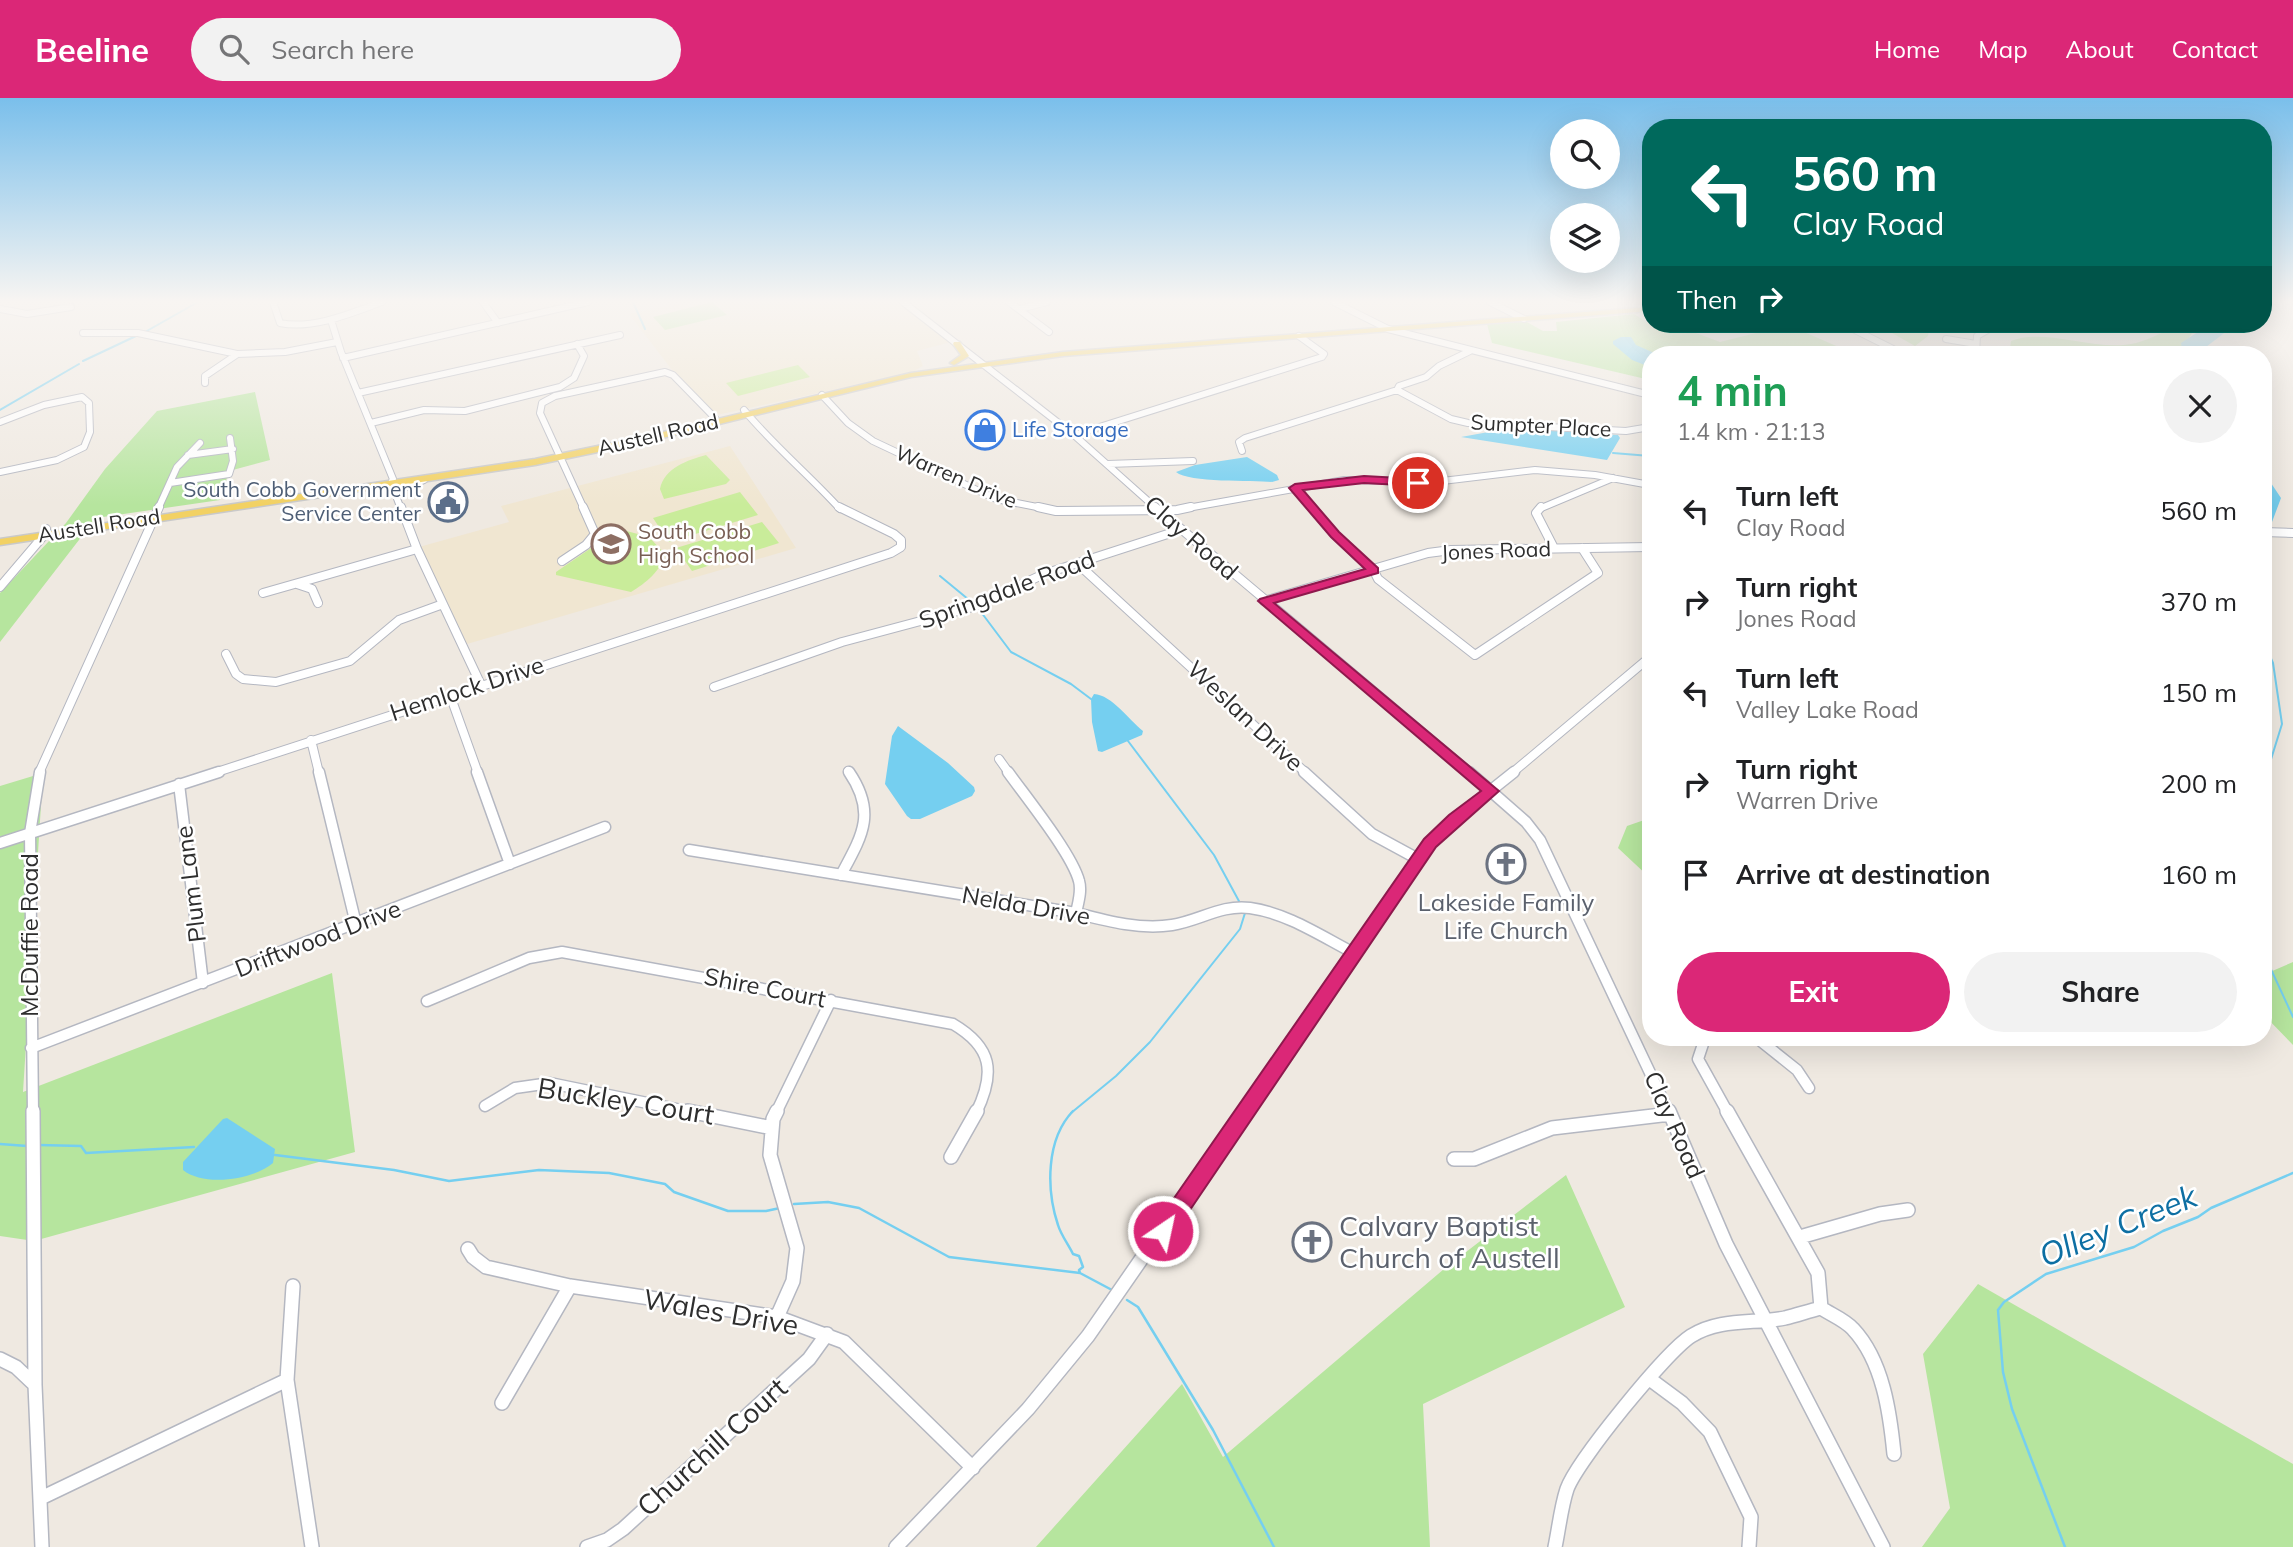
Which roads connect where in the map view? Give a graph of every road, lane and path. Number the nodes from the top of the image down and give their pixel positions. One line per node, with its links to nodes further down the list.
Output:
1 (214, 370): 12 (street)
2 (348, 370): 14 (street)
3 (462, 370): 14 (street)
4 (579, 370): 20 (street)
5 (920, 370): 17 (main road, Austell Road)
6 (938, 370): 15 (main road, Austell Road)
7 (993, 370): 11 (street, Clay Road)
8 (1282, 370): 22 (street)
9 (1434, 370): 13 (street)
10 (1544, 370): 16 (street)
11 (996, 372): 22 (street, Clay Road)
12 (205, 383)
13 (1397, 390): 21 (street, Sumpter Place); 26 (street)
14 (358, 393): 20 (street)
15 (822, 394): 17 (main road, Austell Road); 39 (street, Warren Drive)
16 (1642, 394)
17 (745, 412): 18 (main road, Austell Road); 28 (main road, Austell Road); 61 (street, Hemlock Drive)
18 (715, 418): 28 (main road, Austell Road); 28 (street)
19 (0, 422): 31 (street)
20 (371, 423): 34 (street)
21 (1642, 428)
22 (1074, 435): 30 (street, Clay Road)
23 (230, 438): 25 (street)
24 (200, 443): 27 (street, McDuffie Road)
25 (233, 449): 27 (street); 35 (street)
26 (1242, 451)
27 (188, 455): 35 (street, McDuffie Road)
28 (559, 455): 32 (main road, Austell Road); 34 (main road, Austell Road); 50 (street)
29 (1193, 461): 30 (street)
30 (1108, 464): 39 (street, Clay Road)
31 (0, 472)
32 (428, 478): 34 (main road, Austell Road); 38 (street)
33 (1613, 478): 36 (street, Warren Drive); 37 (street, Warren Drive); 47 (street)
34 (392, 481): 38 (street); 40 (main road, Austell Road)
35 (170, 483): 40 (street, McDuffie Road)
36 (1642, 483)
37 (1295, 488): 39 (street, Warren Drive); 52 (street)
38 (397, 498): 49 (street)
39 (1159, 509): 41 (street, Clay Road)
40 (156, 515): 42 (main road, Austell Road); 70 (street, McDuffie Road)
41 (1180, 530): 51 (street, Springdale Road); 56 (street, Clay Road)
42 (50, 531): 45 (main road, Austell Road); 54 (street)
43 (2272, 532): 44 (street)
44 (2293, 533)
45 (0, 540)
46 (1642, 547): 48 (street, Jones Road)
47 (1554, 548): 48 (street, Jones Road); 52 (street, Jones Road)
48 (1582, 548): 52 (street)
49 (417, 549): 53 (street); 58 (street)
50 (562, 561)
51 (1078, 564): 62 (street, Springdale Road); 73 (street, Weslan Drive)
52 (1374, 571): 56 (street, Jones Road)
53 (297, 583): 55 (street); 57 (street)
54 (0, 587)
55 (263, 593)
56 (1264, 601): 68 (street, Clay Road)
57 (318, 603)
58 (443, 604): 59 (street); 61 (street)
59 (226, 654)
60 (1642, 664): 68 (street)
61 (481, 685): 63 (street, Hemlock Drive)
62 (714, 687)
63 (450, 695): 64 (street, Hemlock Drive); 74 (street)
64 (311, 740): 67 (street, Hemlock Drive); 77 (street)
65 (999, 759): 76 (street)
66 (848, 771): 75 (street)
67 (179, 784): 70 (street, Hemlock Drive); 79 (street, Plum Lane)
68 (1491, 791): 73 (street); 87 (street, Clay Road)
69 (605, 827): 74 (street, Driftwood Drive)
70 (30, 833): 71 (street, Hemlock Drive); 84 (street, McDuffie Road)
71 (0, 843)
72 (689, 850): 75 (street, Nelda Drive)
73 (1418, 859): 78 (street)
74 (510, 864): 77 (street, Driftwood Drive)
75 (841, 875): 76 (street, Nelda Drive)
76 (1076, 913): 78 (street, Nelda Drive)
77 (356, 924): 79 (street, Driftwood Drive)
78 (1354, 953): 106 (street)
79 (203, 983): 84 (street, Driftwood Drive)
80 (831, 1000): 81 (street, Shire Court); 88 (street); 89 (street, Shire Court)
81 (427, 1001)
82 (1702, 1046): 92 (street)
83 (1767, 1046): 85 (street)
84 (31, 1048): 103 (street, McDuffie Road)
85 (1809, 1088)
86 (485, 1106): 88 (street, Buckley Court)
87 (1670, 1114): 90 (street); 98 (street, Clay Road)
88 (772, 1128): 97 (street)
89 (951, 1157)
90 (1454, 1159)
91 (1908, 1210): 92 (street)
92 (1800, 1237): 96 (street)
93 (468, 1249): 95 (street, Wales Drive)
94 (293, 1286): 101 (street)
95 (570, 1286): 97 (street, Wales Drive); 104 (street)
96 (1821, 1308): 98 (street); 105 (street)
97 (777, 1317): 99 (street, Wales Drive)
98 (1766, 1318): 102 (street); 114 (street, Clay Road)
99 (827, 1334): 106 (street, Wales Drive); 110 (street, Churchill Court)
100 (0, 1359): 103 (street)
101 (287, 1380): 107 (street); 109 (street)
102 (1651, 1380): 112 (street); 113 (street)
103 (35, 1385): 107 (street, McDuffie Road)
104 (502, 1404)
105 (1894, 1454)
106 (973, 1468): 111 (street)
107 (41, 1498): 108 (street, McDuffie Road)
108 (42, 1547)
109 (312, 1547)
110 (587, 1547)
111 (895, 1547)
112 (1555, 1547)
113 (1749, 1547)
114 (1883, 1547)

